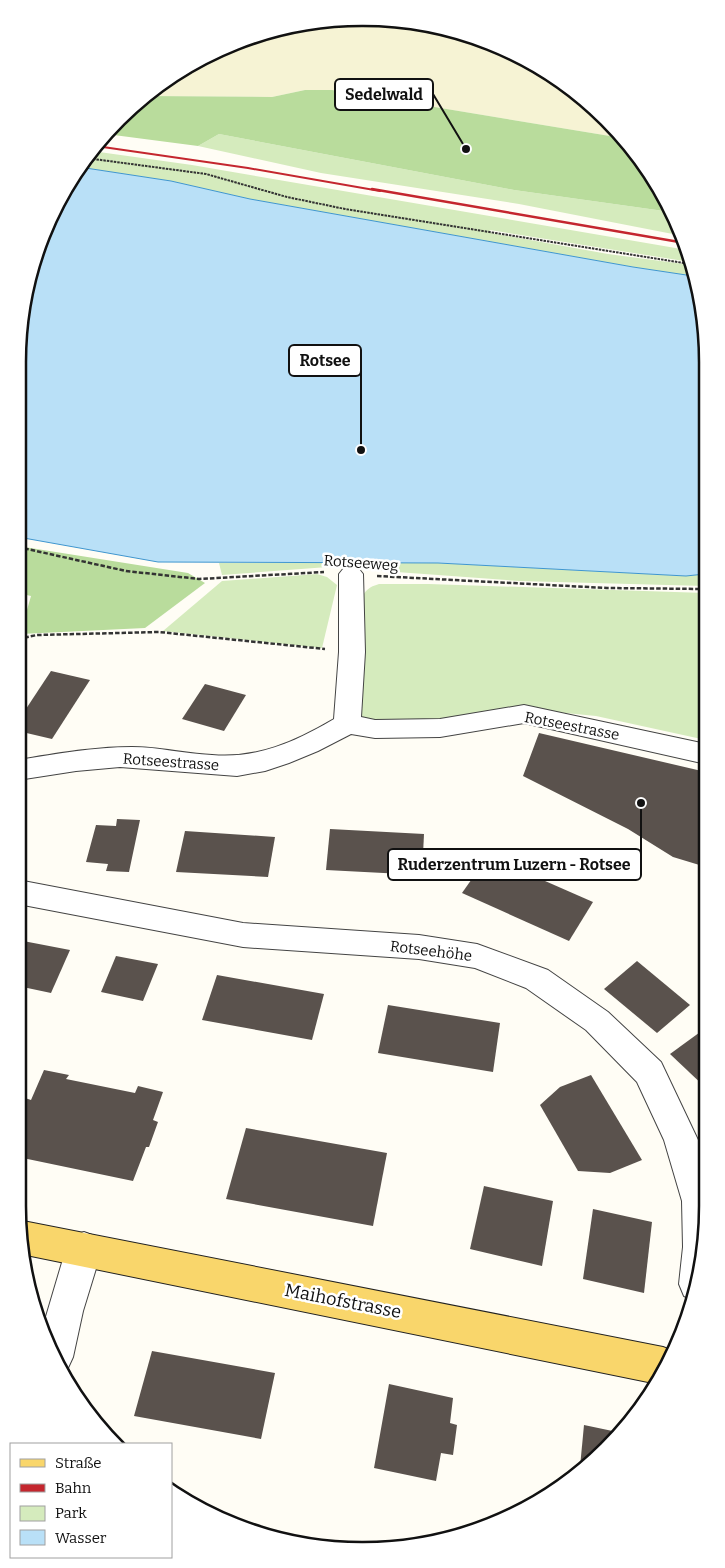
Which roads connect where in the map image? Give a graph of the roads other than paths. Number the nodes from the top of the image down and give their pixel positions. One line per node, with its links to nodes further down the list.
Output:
1 (350, 574): 2 (street)
2 (347, 724): 3 (street, Rotseestrasse); 4 (street, Rotseestrasse)
3 (699, 752)
4 (26, 769)
5 (26, 894): 6 (street, Rotseehöhe)
6 (699, 1201)
7 (28, 1239): 8 (main road, Maihofstrasse)
8 (84, 1249): 9 (street); 10 (main road, Maihofstrasse)
9 (57, 1345)
10 (658, 1365)

